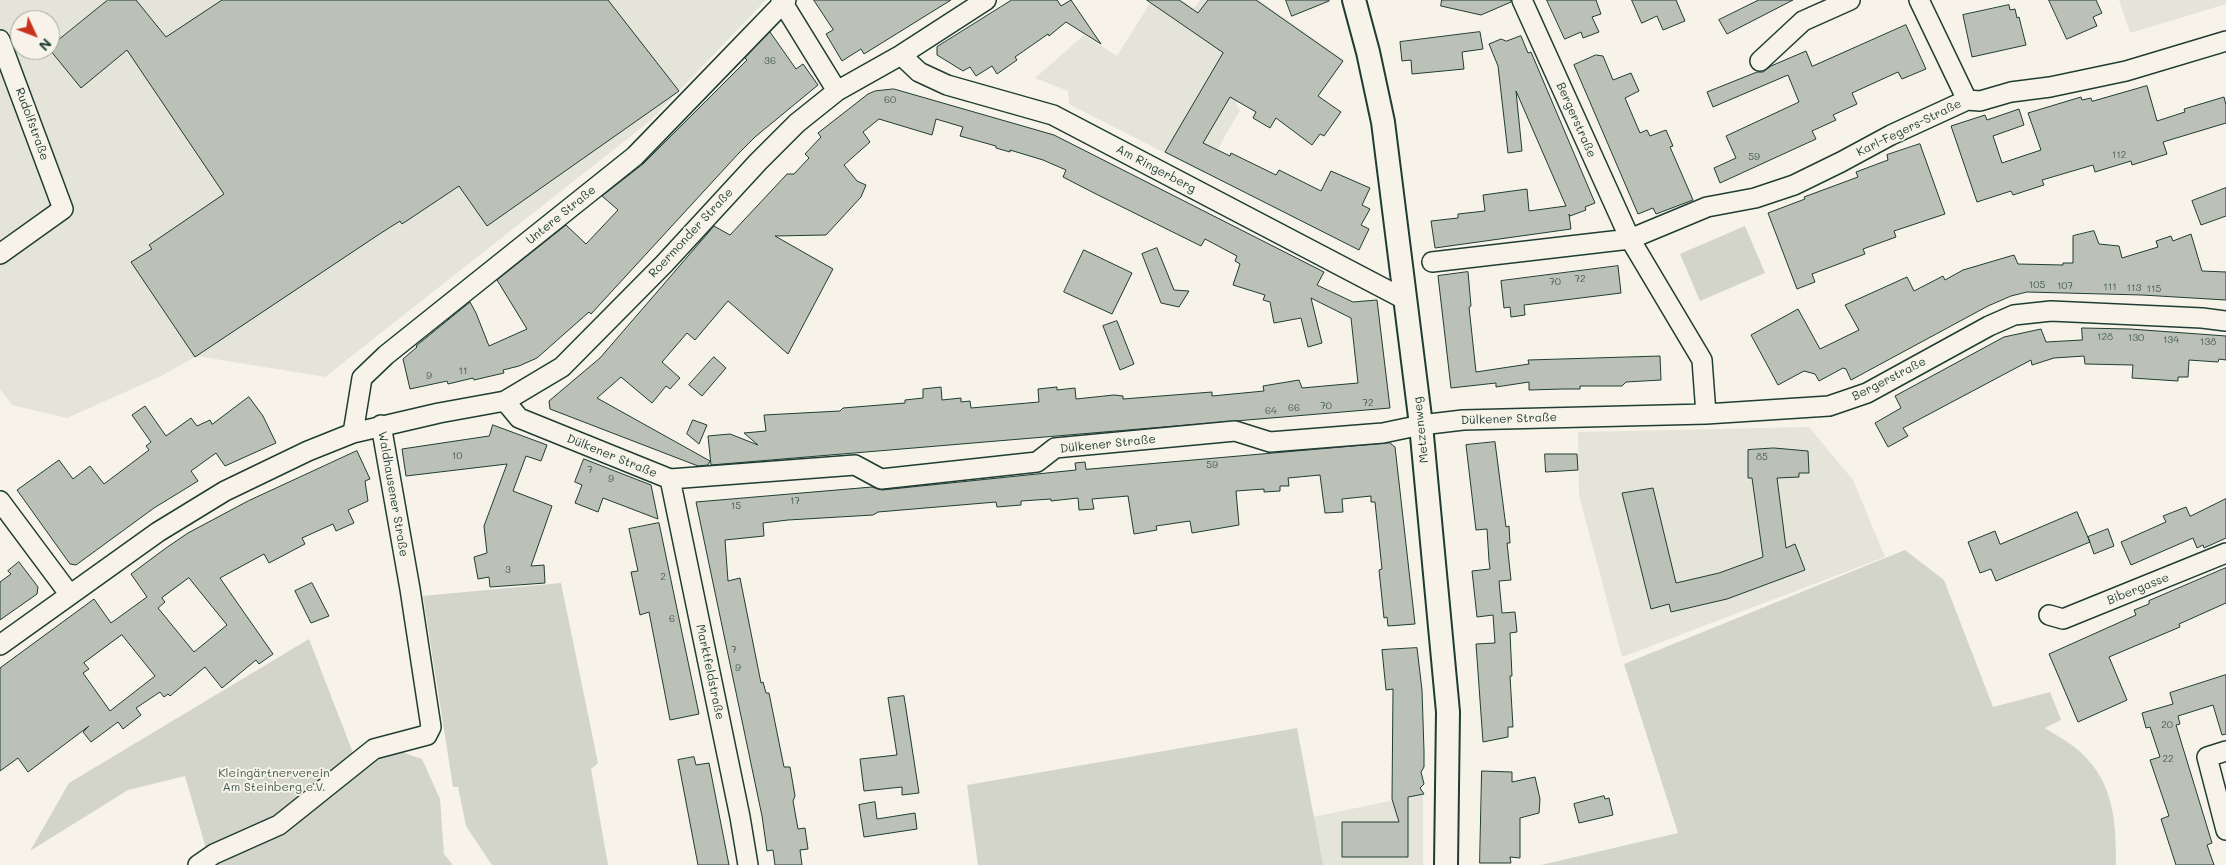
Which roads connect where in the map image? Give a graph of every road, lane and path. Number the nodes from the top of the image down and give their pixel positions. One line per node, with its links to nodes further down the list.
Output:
1 (986, 0): 9 (street, Roermonder Straße)
2 (1354, 0): 16 (main road, Metzenweg)
3 (1522, 0): 13 (street, Bergerstraße)
4 (1850, 0): 10 (street)
5 (1919, 0): 12 (street)
6 (783, 1): 11 (street); 22 (street, Untere Straße)
7 (0, 40): 14 (street, Rudolfstraße)
8 (2226, 40): 12 (street, Karl-Fegers-Straße)
9 (901, 55): 11 (street, Roermonder Straße); 16 (street, Am Ringerberg)
10 (1760, 62)
11 (837, 91): 18 (street, Roermonder Straße)
12 (1966, 100): 13 (street, Karl-Fegers-Straße)
13 (1630, 240): 15 (street); 19 (street, Bergerstraße)
14 (0, 254)
15 (1432, 262)
16 (1406, 300): 20 (main road, Metzenweg)
17 (2226, 321): 19 (street, Bergerstraße)
18 (505, 401): 21 (street, Roermonder Straße); 23 (street, Dülkener Straße)
19 (1706, 414): 20 (street, Dülkener Straße)
20 (1421, 425): 23 (street, Dülkener Straße); 33 (main road, Metzenweg)
21 (381, 426): 22 (street, Waldhausener Straße); 31 (street, Waldhausener Straße)
22 (353, 433): 26 (street, Waldhausener Straße)
23 (670, 479): 32 (street, Marktfeldstraße)
24 (0, 501): 26 (street)
25 (2226, 553): 27 (street, Bibergasse)
26 (70, 595): 28 (street, Waldhausener Straße)
27 (2049, 615)
28 (0, 645)
29 (2226, 751): 30 (street)
30 (2226, 830)
31 (198, 865)
32 (748, 865)
33 (1446, 865)

